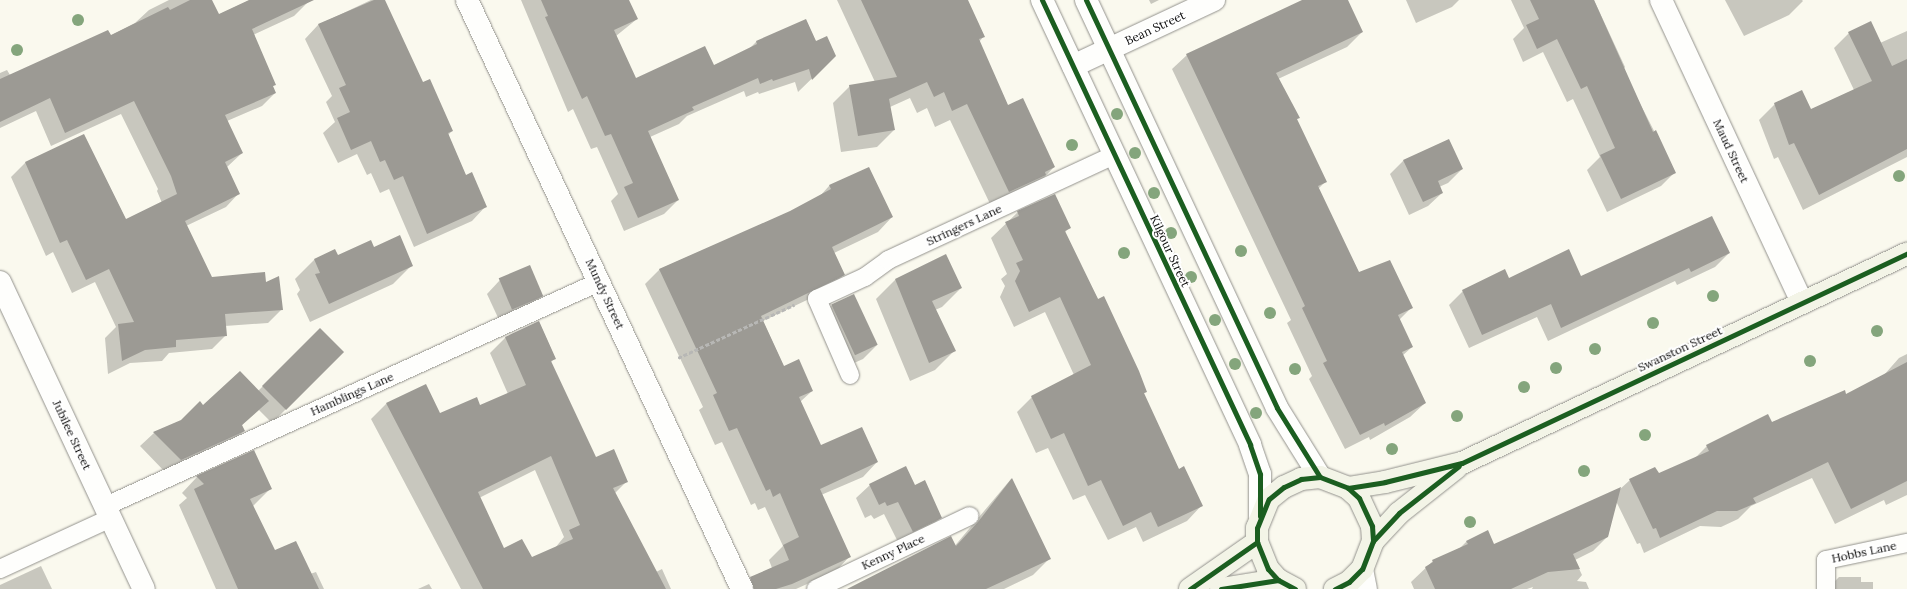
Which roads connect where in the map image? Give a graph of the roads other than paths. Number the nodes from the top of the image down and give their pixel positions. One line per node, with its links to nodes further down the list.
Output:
1 (467, 0): 11 (street, Mundy Street)
2 (1042, 0): 7 (street, Kilgour Street)
3 (1086, 0): 6 (street)
4 (1214, 0): 6 (street, Bean Street)
5 (1661, 0): 12 (street, Maud Street)
6 (1109, 49): 7 (street, Bean Street); 15 (street)
7 (1073, 66): 8 (street, Kilgour Street)
8 (1114, 155): 13 (lane, Stringers Lane); 19 (street, Kilgour Street)
9 (1907, 254): 12 (street, Swanston Street)
10 (0, 282): 17 (street, Jubilee Street)
11 (599, 282): 17 (lane, Hamblings Lane); 27 (street, Mundy Street)
12 (1802, 303): 14 (street, Swanston Street)
13 (850, 375)
14 (1462, 463): 16 (street, Swanston Street); 20 (street, Swanston Street)
15 (1320, 477): 16 (street); 19 (street)
16 (1348, 488): 20 (street)
17 (108, 512): 23 (lane, Hamblings Lane); 26 (street, Jubilee Street)
18 (970, 516): 28 (lane, Kenny Place)
19 (1260, 516): 21 (street)
20 (1373, 541): 24 (street)
21 (1257, 542): 25 (street); 29 (street)
22 (1907, 543): 32 (lane, Hobbs Lane)
23 (0, 569)
24 (1364, 579): 31 (street)
25 (1289, 586): 30 (street)
26 (144, 589)
27 (742, 589)
28 (816, 589)
29 (1190, 589)
30 (1221, 589)
31 (1335, 589)
32 (1826, 589)

